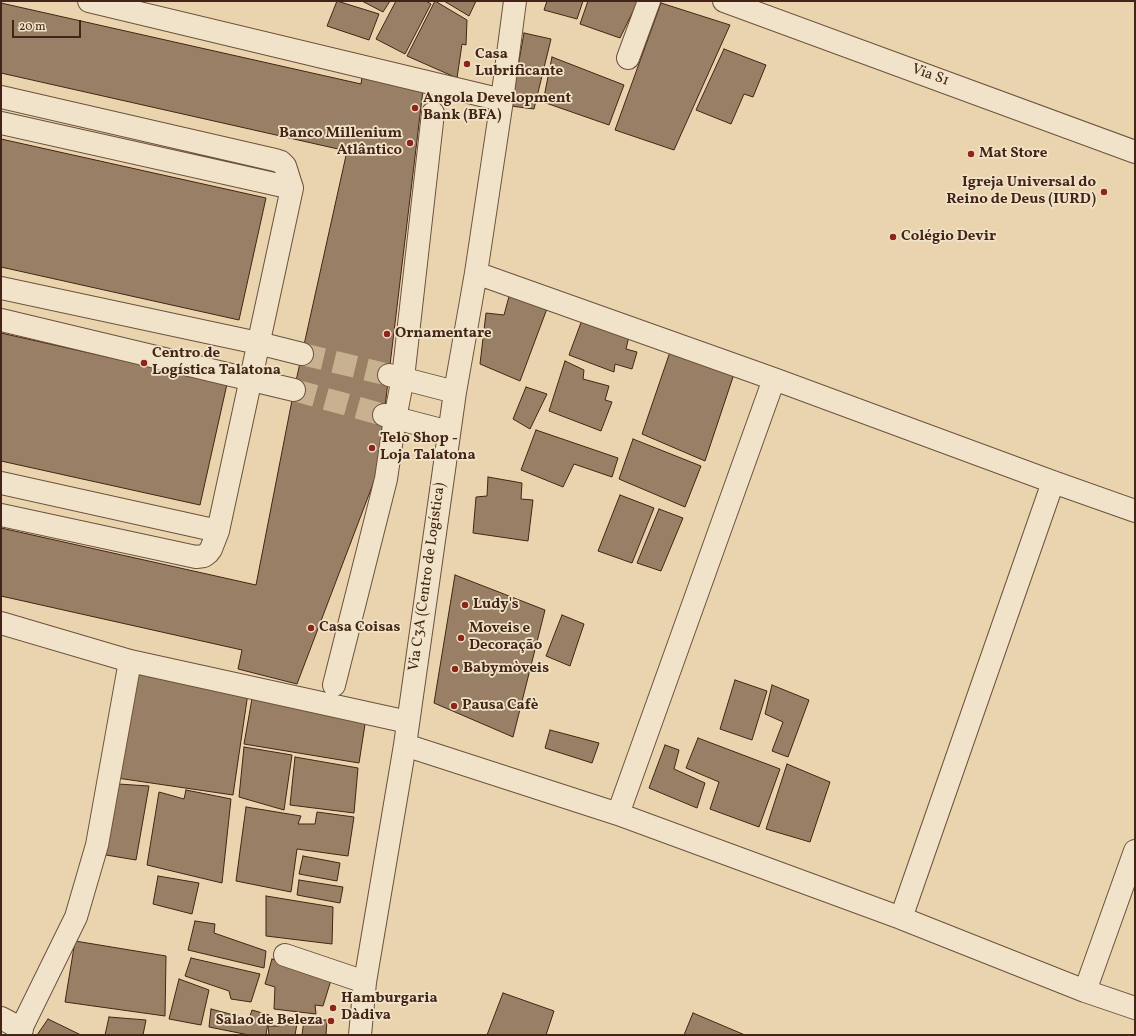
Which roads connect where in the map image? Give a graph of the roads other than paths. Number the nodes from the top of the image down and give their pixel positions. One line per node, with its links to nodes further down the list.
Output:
1 (89, 1): 7 (street)
2 (515, 1): 7 (street, Via C3A (Centro de Logística))
3 (649, 1): 5 (street)
4 (724, 1): 10 (street, Via S1)
5 (628, 58)
6 (1, 97): 11 (street)
7 (502, 100): 12 (street, Via C3A (Centro de Logística))
8 (433, 113): 17 (street)
9 (1, 123): 11 (street)
10 (1135, 152)
11 (292, 188): 15 (street)
12 (476, 273): 18 (street); 21 (street, Via C3A (Centro de Logística))
13 (1, 288): 15 (street)
14 (1, 320): 19 (street)
15 (258, 343): 16 (street); 19 (street)
16 (302, 354)
17 (396, 376): 21 (street); 22 (street)
18 (774, 379): 24 (street); 34 (street)
19 (251, 380): 20 (street); 28 (street)
20 (294, 390)
21 (454, 392): 23 (street, Via C3A (Centro de Logística))
22 (390, 417): 23 (street); 31 (street)
23 (449, 432): 32 (street, Via C3A (Centro de Logística))
24 (1053, 482): 26 (street); 36 (street)
25 (1, 483): 28 (street)
26 (1135, 511)
27 (1, 515): 28 (street)
28 (218, 531)
29 (1, 623): 30 (street)
30 (130, 660): 32 (street); 42 (street)
31 (334, 685)
32 (408, 722): 33 (street, Via C3A (Centro de Logística))
33 (405, 745): 34 (street); 38 (street, Via C3A (Centro de Logística))
34 (618, 814): 36 (street)
35 (1135, 851): 39 (street)
36 (901, 918): 39 (street)
37 (285, 955): 38 (street)
38 (366, 982): 43 (street, Via C3A (Centro de Logística))
39 (1085, 990): 40 (street)
40 (1135, 1008)
41 (1, 1018): 42 (street)
42 (20, 1032)
43 (360, 1035)

